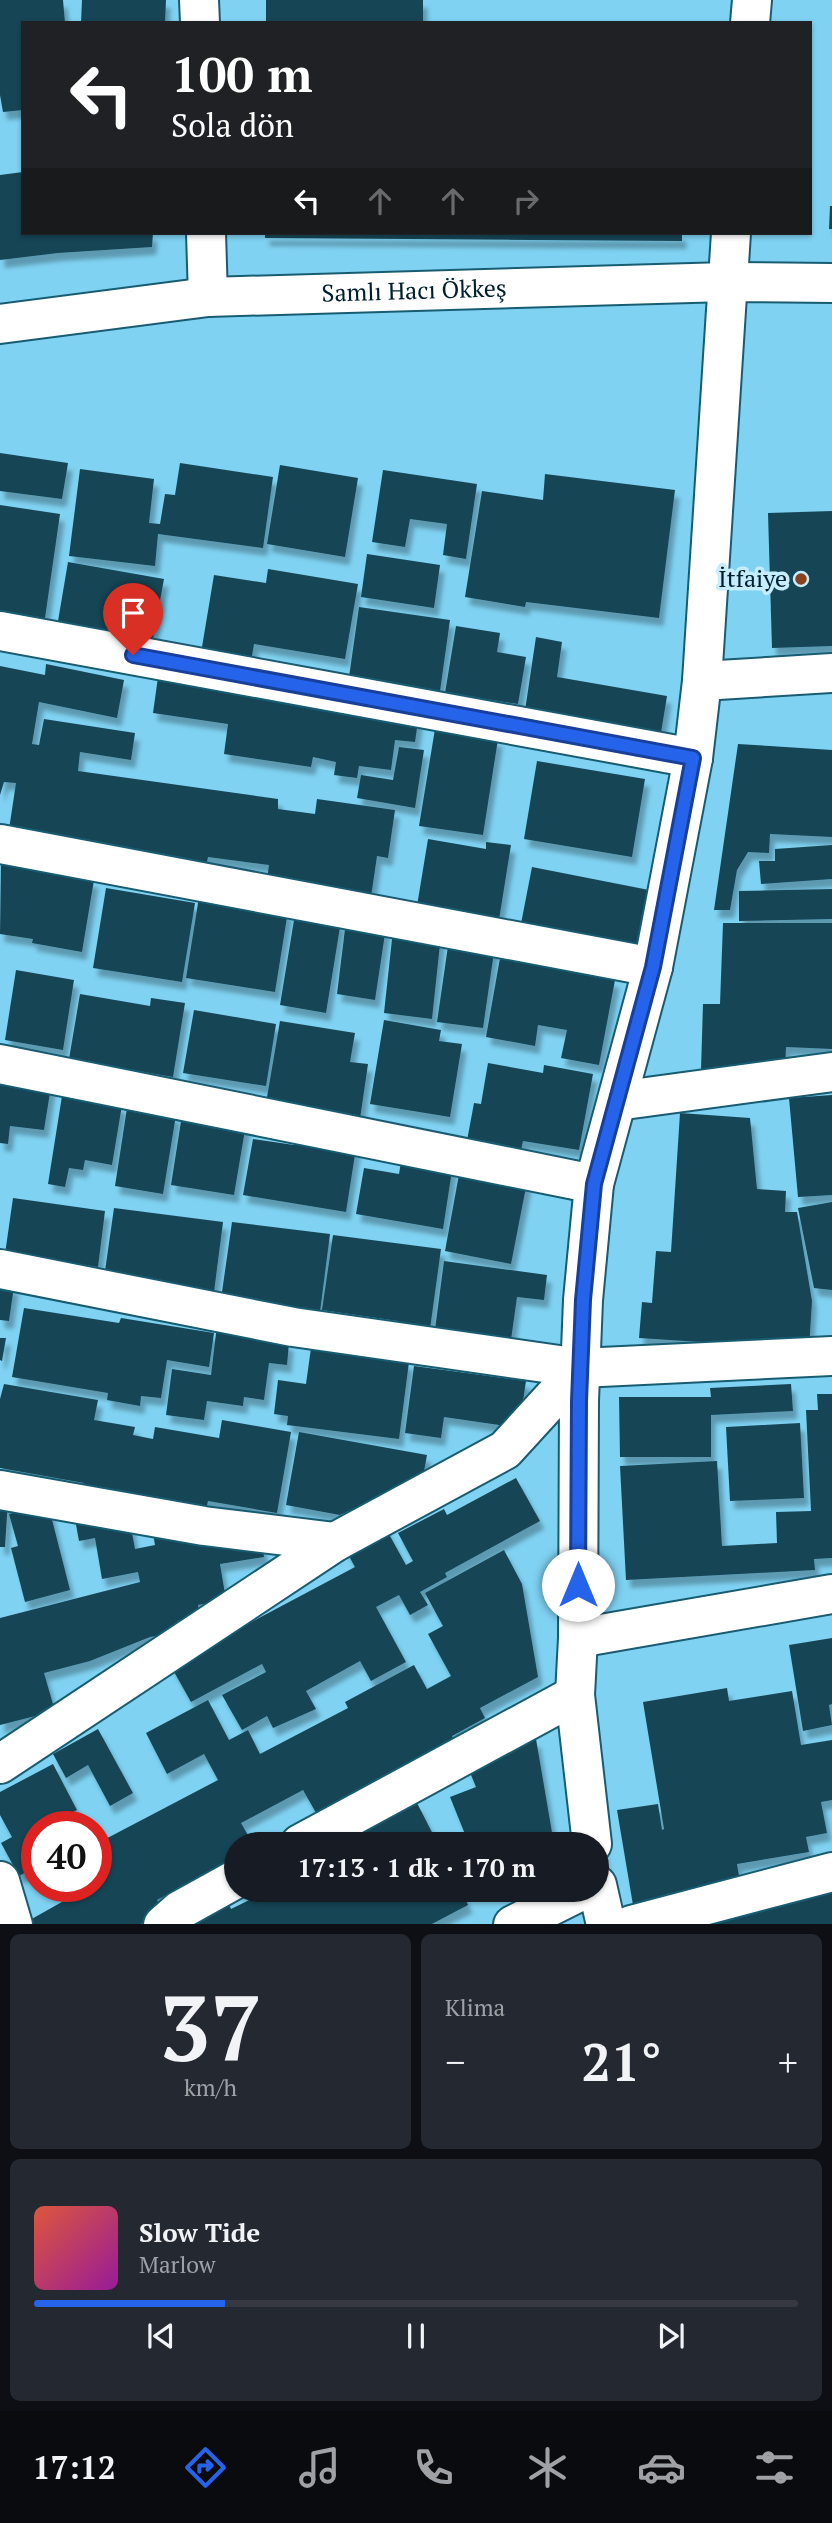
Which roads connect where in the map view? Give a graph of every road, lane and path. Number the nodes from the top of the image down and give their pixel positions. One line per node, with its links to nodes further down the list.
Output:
1 (199, 0): 3 (street)
2 (752, 0): 4 (street)
3 (200, 21)
4 (750, 21)
5 (206, 235): 9 (street)
6 (731, 235): 7 (street)
7 (727, 282): 8 (street, Samlı Hacı Ökkeş); 9 (street, Samlı Hacı Ökkeş); 13 (street)
8 (832, 284)
9 (208, 297): 10 (street, Samlı Hacı Ökkeş)
10 (0, 324)
11 (0, 631): 14 (street)
12 (832, 673): 13 (street)
13 (702, 681): 14 (street)
14 (693, 758): 16 (street)
15 (0, 844): 16 (street)
16 (653, 967): 19 (street)
17 (0, 1064): 20 (street)
18 (832, 1072): 19 (street)
19 (617, 1101): 20 (street)
20 (594, 1184): 23 (street)
21 (0, 1269): 23 (street)
22 (832, 1356): 23 (street)
23 (580, 1368): 25 (street); 27 (street)
24 (0, 1490): 25 (street)
25 (335, 1542): 29 (street)
26 (832, 1594): 27 (street)
27 (578, 1638): 28 (street)
28 (575, 1695): 30 (street); 31 (street)
29 (0, 1764)
30 (322, 1832)
31 (591, 1832)
32 (832, 1872): 41 (street)
33 (0, 1881): 37 (street)
34 (224, 1886): 38 (street)
35 (558, 1902): 39 (street)
36 (601, 1902): 40 (street)
37 (13, 1924)
38 (163, 1924)
39 (513, 1924)
40 (606, 1924)
41 (631, 1924)

